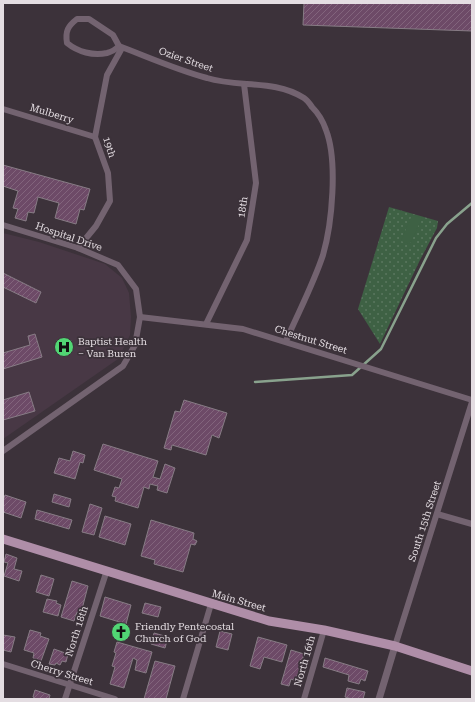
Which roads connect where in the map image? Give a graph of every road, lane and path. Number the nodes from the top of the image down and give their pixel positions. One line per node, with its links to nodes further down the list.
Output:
1 (121, 47): 1 (street); 2 (street, Ozier Street); 4 (street, 19th)
2 (244, 84): 8 (street, 18th); 9 (street, Ozier Street)
3 (3, 108): 4 (street, Mulberry)
4 (95, 137): 6 (street, 19th)
5 (3, 225): 6 (street, Hospital Drive)
6 (78, 248): 7 (street, Hospital Drive)
7 (140, 317): 8 (street, Chestnut Street); 11 (street, Hospital Drive)
8 (206, 324): 9 (street, Chestnut Street)
9 (286, 341): 10 (street, Chestnut Street)
10 (472, 401): 12 (street, South 15th Street)
11 (3, 451)
12 (437, 514): 13 (street); 18 (street, South 15th Street)
13 (472, 524)
14 (3, 539): 15 (main road, Main Street)
15 (107, 570): 16 (main road, Main Street); 21 (street, North 18th)
16 (211, 604): 17 (main road, Main Street); 24 (street)
17 (324, 630): 18 (main road, Main Street); 25 (street, North 16th)
18 (395, 646): 20 (main road, Main Street); 26 (street)
19 (3, 664): 21 (street, Cherry Street)
20 (472, 671)
21 (70, 684): 22 (street, North 18th); 23 (street, Cherry Street)
22 (65, 699)
23 (115, 699)
24 (184, 699)
25 (304, 699)
26 (379, 699)

